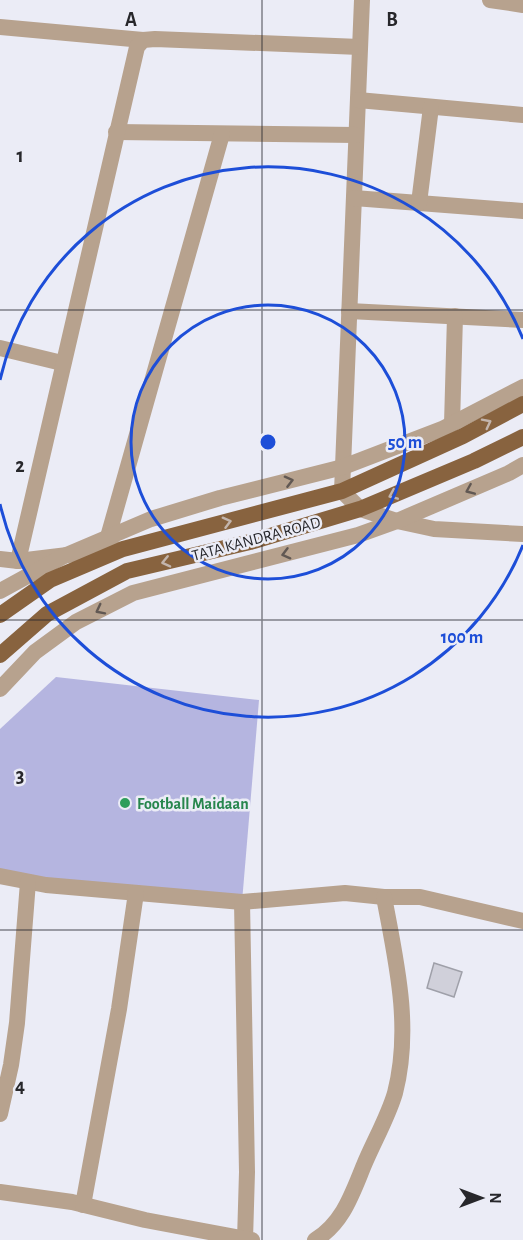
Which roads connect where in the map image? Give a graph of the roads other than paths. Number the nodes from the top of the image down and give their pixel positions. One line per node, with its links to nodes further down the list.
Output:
1 (362, 0): 6 (street)
2 (490, 0): 3 (street)
3 (517, 3)
4 (0, 27): 5 (street)
5 (143, 40): 6 (street); 10 (street)
6 (360, 47): 7 (street)
7 (358, 100): 8 (street); 12 (street)
8 (431, 107): 9 (street); 14 (street)
9 (523, 116)
10 (116, 132): 11 (street); 20 (street)
11 (222, 134): 12 (street); 31 (street)
12 (357, 135): 13 (street)
13 (354, 198): 14 (street); 16 (street)
14 (419, 203): 15 (street)
15 (523, 211)
16 (350, 311): 17 (street); 26 (street)
17 (455, 316): 18 (street); 23 (street)
18 (523, 320)
19 (0, 348): 20 (street)
20 (62, 363): 35 (street)
21 (523, 387): 23 (street)
22 (523, 404): 27 (main road, TATA KANDRA ROAD, one-way to 22)
23 (452, 424): 26 (street)
24 (523, 437): 28 (main road, TATA KANDRA ROAD, one-way to 28)
25 (523, 465): 29 (street, one-way to 29)
26 (343, 467): 27 (street); 31 (street, one-way to 26)
27 (342, 491): 28 (street); 32 (main road, TATA KANDRA ROAD, one-way to 27)
28 (360, 509): 29 (street); 38 (main road, TATA KANDRA ROAD, one-way to 38)
29 (397, 521): 30 (street); 39 (street, one-way to 39)
30 (523, 534)
31 (108, 537): 33 (street)
32 (123, 549): 33 (street); 37 (main road, TATA KANDRA ROAD)
33 (64, 556): 35 (street); 36 (street)
34 (0, 559): 35 (street)
35 (18, 561)
36 (0, 591)
37 (0, 615)
38 (0, 655)
39 (0, 689)
40 (0, 876): 41 (street)
41 (28, 882): 42 (street); 46 (street)
42 (136, 893): 44 (street); 48 (street)
43 (384, 897): 44 (street); 45 (street); 51 (street)
44 (242, 902): 49 (street)
45 (523, 921)
46 (0, 1114)
47 (0, 1192): 48 (street)
48 (83, 1205): 49 (street)
49 (245, 1240): 50 (street)
50 (252, 1240)
51 (315, 1240)

